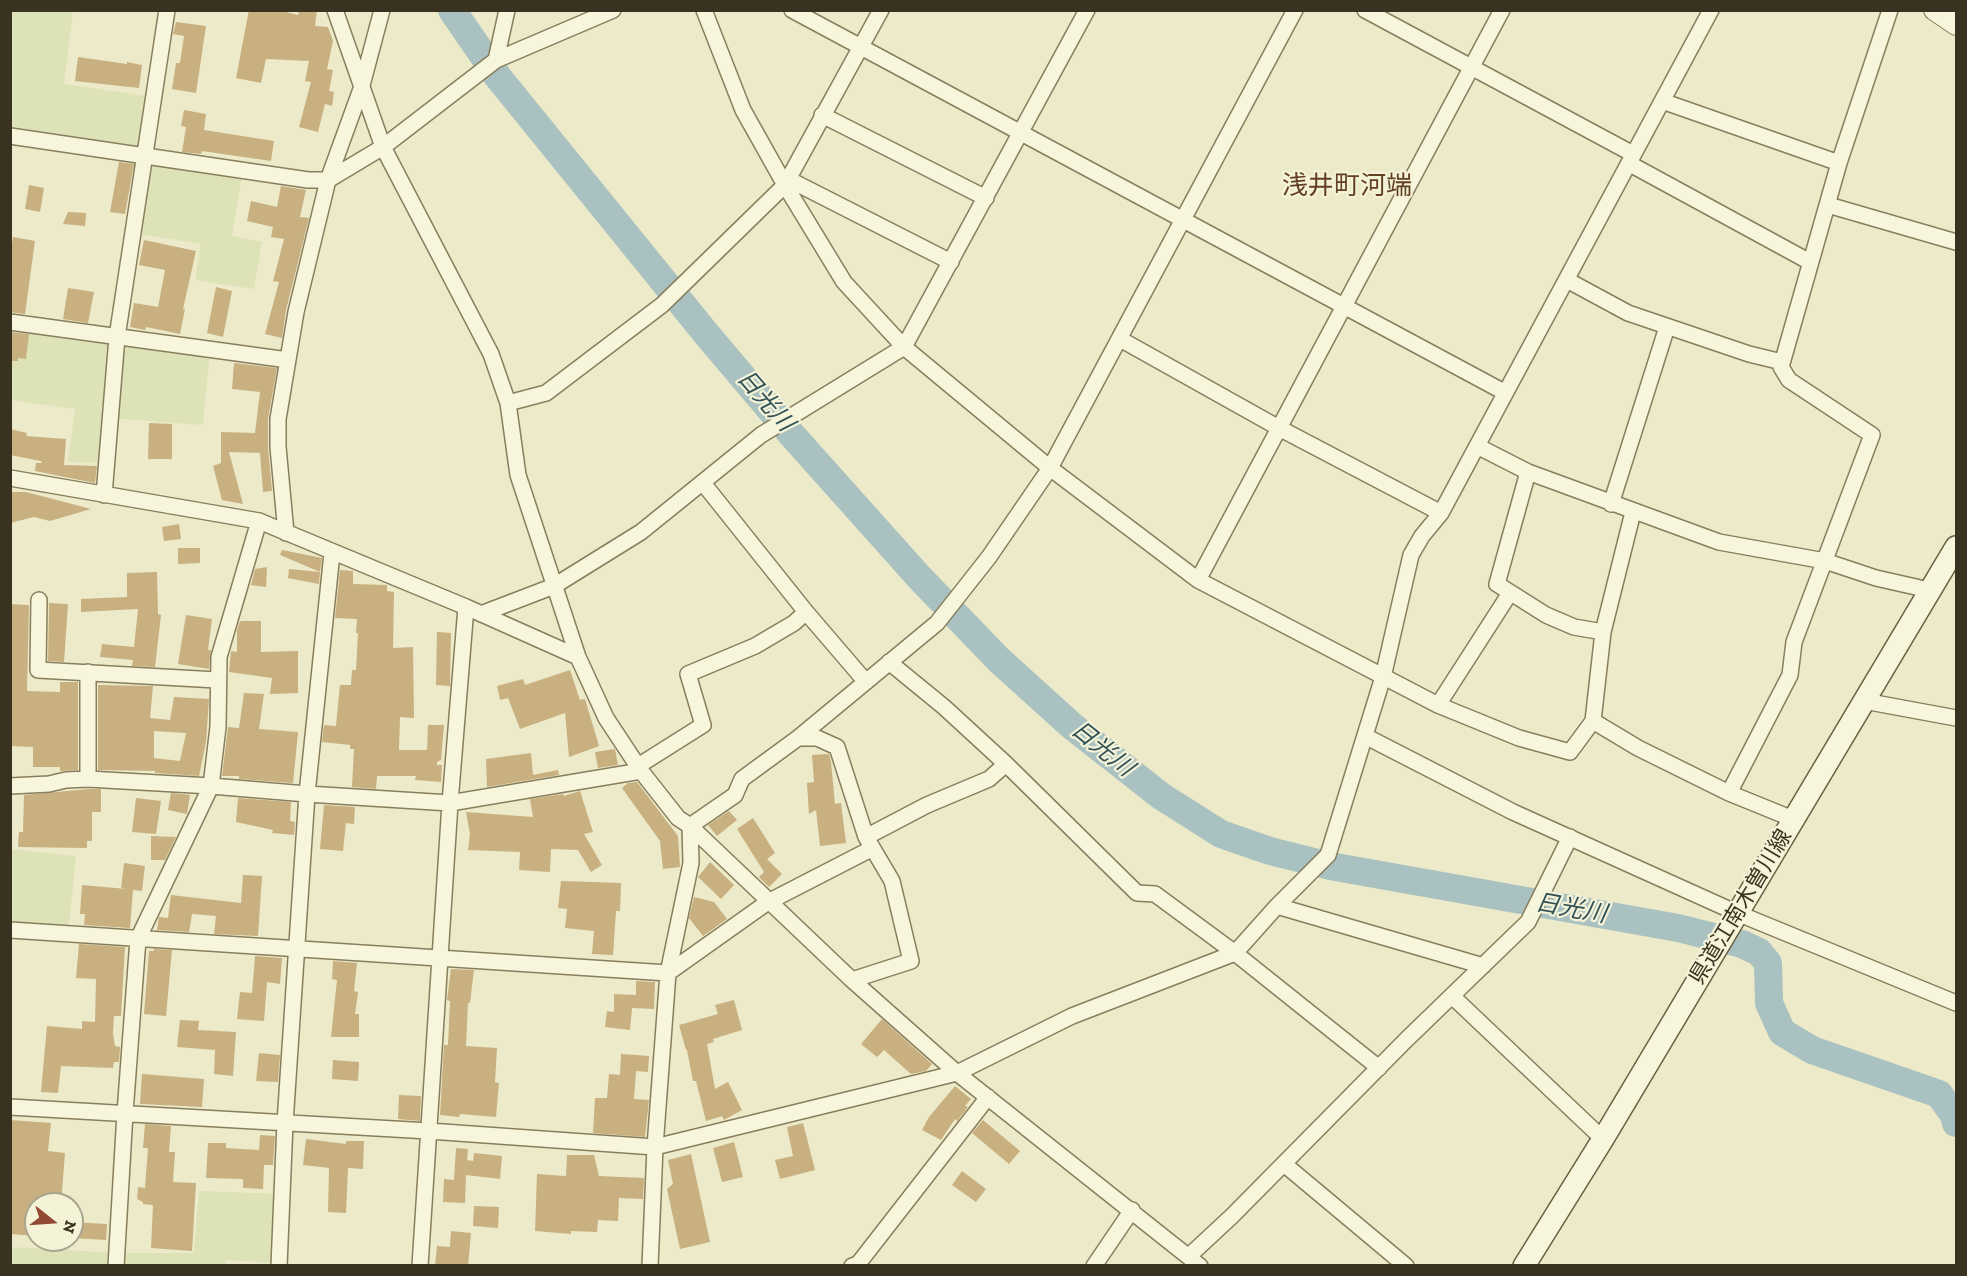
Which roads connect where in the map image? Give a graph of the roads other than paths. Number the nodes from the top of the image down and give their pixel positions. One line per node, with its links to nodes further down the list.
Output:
1 (167, 10): 26 (street)
2 (335, 10): 20 (street)
3 (382, 10): 20 (street)
4 (507, 10): 18 (street)
5 (613, 10): 18 (street)
6 (704, 10): 30 (street)
7 (792, 10): 17 (street)
8 (881, 10): 17 (street)
9 (1087, 10): 23 (street)
10 (1295, 10): 33 (street)
11 (1365, 10): 19 (street)
12 (1502, 10): 19 (street)
13 (1711, 10): 21 (street)
14 (1890, 10): 28 (street)
15 (1934, 10): 16 (street)
16 (1956, 25)
17 (862, 48): 22 (street); 23 (street)
18 (495, 60): 25 (street)
19 (1472, 67): 27 (street); 38 (street)
20 (361, 88): 25 (street); 29 (street)
21 (1662, 101): 27 (street); 28 (street)
22 (822, 115): 30 (street); 31 (street)
23 (1021, 133): 31 (street); 33 (street)
24 (10, 136): 26 (street)
25 (383, 147): 29 (street); 47 (street)
26 (146, 156): 29 (street); 41 (street)
27 (1631, 159): 36 (street); 37 (street)
28 (1839, 163): 32 (street)
29 (328, 180): 44 (street)
30 (786, 182): 35 (street); 43 (street); 47 (street)
31 (986, 198): 35 (street)
32 (1828, 205): 34 (street); 36 (street)
33 (1183, 220): 38 (street); 42 (street)
34 (1956, 242)
35 (951, 262): 43 (street)
36 (1810, 262): 45 (street)
37 (1567, 280): 40 (street); 46 (street)
38 (1344, 306): 46 (street); 48 (street)
39 (10, 322): 41 (street)
40 (1667, 327): 45 (street); 55 (street)
41 (117, 337): 44 (street); 54 (street)
42 (1120, 339): 48 (street); 50 (street)
43 (904, 347): 50 (street); 53 (street)
44 (288, 360): 59 (street)
45 (1782, 362): 62 (street)
46 (1504, 392): 49 (street)
47 (508, 403): 65 (street)
48 (1279, 428): 57 (street); 64 (street)
49 (1477, 446): 51 (street); 57 (street)
50 (1050, 468): 64 (street); 74 (street)
51 (1528, 472): 55 (street); 67 (street)
52 (10, 478): 54 (street)
53 (703, 483): 65 (street); 70 (street)
54 (104, 495): 58 (street)
55 (1611, 504): 56 (street)
56 (1633, 512): 62 (street); 72 (street)
57 (1441, 513): 76 (street)
58 (259, 521): 59 (street); 77 (street)
59 (286, 533): 61 (street)
60 (1956, 547): 63 (main road, 県道江南木曽川線)
61 (332, 553): 69 (street); 91 (street)
62 (1825, 561): 66 (street); 90 (street)
63 (1951, 567): 66 (main road, 県道江南木曽川線)
64 (1198, 580): 76 (street)
65 (554, 586): 71 (street); 73 (street)
66 (1929, 590): 79 (main road, 県道江南木曽川線)
67 (1510, 593): 72 (street); 80 (street)
68 (39, 600): 75 (street)
69 (466, 607): 71 (street); 92 (street)
70 (806, 612): 78 (street); 86 (street)
71 (481, 614): 73 (street)
72 (1603, 632): 82 (street)
73 (578, 657): 86 (street)
74 (889, 662): 78 (street); 85 (street)
75 (88, 672): 77 (street); 87 (street)
76 (1383, 676): 80 (street); 83 (street)
77 (217, 680): 89 (street)
78 (866, 682): 84 (street)
79 (1863, 701): 81 (street); 93 (main road, 県道江南木曽川線)
80 (1438, 705): 82 (street)
81 (1956, 718)
82 (1593, 721): 90 (street)
83 (1365, 736): 95 (street); 98 (street)
84 (798, 738): 94 (street); 96 (street)
85 (1006, 764): 96 (street); 103 (street)
86 (639, 768): 92 (street); 94 (street)
87 (88, 779): 88 (street); 89 (street)
88 (10, 786)
89 (211, 786): 91 (street); 101 (street)
90 (1729, 793): 93 (street)
91 (307, 794): 92 (street); 102 (street)
92 (450, 803): 104 (street)
93 (1793, 819): 99 (main road, 県道江南木曽川線)
94 (690, 826): 97 (street); 106 (street)
95 (1570, 837): 99 (street); 105 (street)
96 (868, 843): 97 (street); 107 (street)
97 (768, 902): 106 (street); 107 (street)
98 (1278, 906): 103 (street); 105 (street)
99 (1727, 929): 109 (street); 117 (main road, 県道江南木曽川線)
100 (10, 930): 101 (street)
101 (138, 939): 102 (street); 114 (street)
102 (298, 948): 104 (street); 115 (street)
103 (1235, 953): 110 (street); 111 (street)
104 (440, 959): 106 (street); 116 (street)
105 (1483, 966): 108 (street)
106 (668, 973): 118 (street)
107 (852, 980): 111 (street)
108 (1452, 996): 110 (street); 117 (street)
109 (1956, 1003)
110 (1379, 1068): 119 (street)
111 (957, 1073): 112 (street); 118 (street)
112 (988, 1097): 120 (street); 126 (street)
113 (10, 1107): 114 (street)
114 (125, 1113): 115 (street); 122 (street)
115 (285, 1123): 116 (street); 123 (street)
116 (429, 1131): 118 (street); 124 (street)
117 (1603, 1139): 129 (main road, 県道江南木曽川線)
118 (655, 1148): 125 (street)
119 (1284, 1164): 121 (street); 128 (street)
120 (1132, 1210): 121 (street); 127 (street)
121 (1195, 1261)
122 (116, 1266)
123 (279, 1266)
124 (420, 1266)
125 (650, 1266)
126 (852, 1266)
127 (1094, 1266)
128 (1406, 1266)
129 (1524, 1266)

